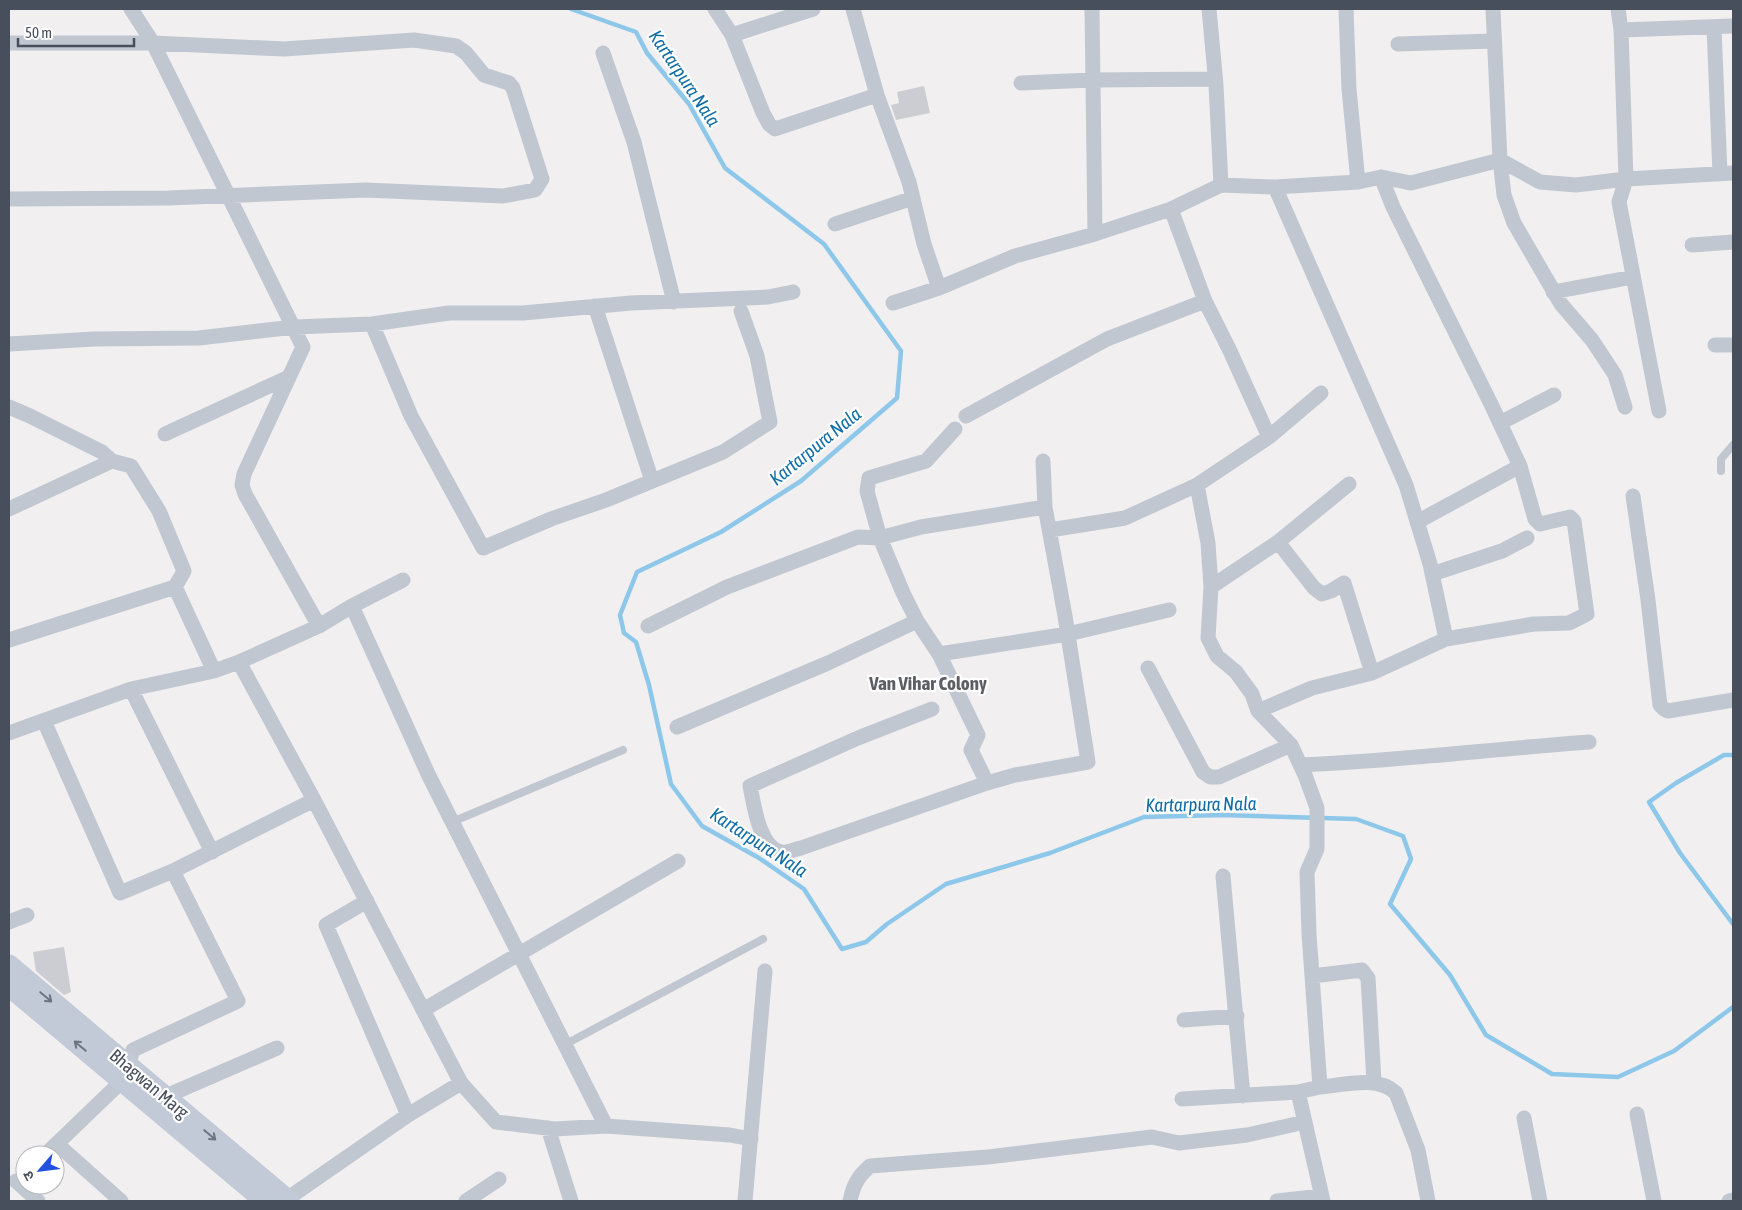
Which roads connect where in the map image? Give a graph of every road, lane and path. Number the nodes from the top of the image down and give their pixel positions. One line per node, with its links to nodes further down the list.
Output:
1 (131, 9): 16 (street)
2 (715, 9): 13 (street)
3 (813, 9): 13 (street)
4 (853, 9): 22 (street)
5 (1092, 9): 20 (street)
6 (1209, 9): 19 (street)
7 (1346, 9): 27 (street)
8 (1492, 9): 14 (street)
9 (1618, 9): 12 (street)
10 (1733, 26): 11 (street)
11 (1714, 27): 12 (street); 24 (street)
12 (1621, 30): 26 (street)
13 (732, 35): 22 (street)
14 (1494, 41): 17 (street); 23 (street)
15 (9, 43): 16 (street)
16 (153, 43): 30 (street); 30 (street)
17 (1398, 44)
18 (603, 53): 43 (street)
19 (1215, 79): 20 (street); 28 (street)
20 (1092, 80): 21 (street); 35 (street)
21 (1021, 83)
22 (877, 95): 31 (street)
23 (1500, 160): 25 (street); 26 (street); 41 (street)
24 (1726, 174): 26 (street)
25 (1381, 177): 27 (street); 59 (street)
26 (1626, 179): 38 (street)
27 (1358, 182): 29 (street)
28 (1221, 185): 29 (street); 33 (street)
29 (1275, 188): 74 (street)
30 (227, 194): 32 (street); 48 (street)
31 (913, 198): 34 (street); 39 (street)
32 (9, 199)
33 (1170, 209): 35 (street); 42 (street)
34 (835, 224)
35 (1095, 234): 39 (street)
36 (1733, 242): 37 (street)
37 (1692, 245)
38 (1633, 277): 41 (street); 57 (street)
39 (939, 288): 44 (street)
40 (793, 292): 43 (street)
41 (1553, 292): 56 (street)
42 (1205, 301): 58 (street); 62 (street)
43 (674, 302): 45 (street)
44 (892, 303)
45 (595, 306): 47 (street); 68 (street)
46 (741, 310): 68 (street)
47 (372, 324): 48 (street); 68 (street)
48 (294, 327): 49 (street); 52 (street)
49 (9, 344)
50 (1715, 345): 51 (street)
51 (1733, 345)
52 (289, 377): 61 (street); 86 (street)
53 (1321, 393): 62 (street)
54 (1554, 395): 59 (street)
55 (9, 407): 64 (street)
56 (1625, 407)
57 (1659, 411)
58 (966, 416)
59 (1500, 423): 66 (street)
60 (955, 429): 76 (street)
61 (165, 434)
62 (1269, 437): 70 (street)
63 (1733, 445): 67 (lane)
64 (112, 460): 73 (street); 81 (street)
65 (1043, 461): 72 (street)
66 (1520, 466): 74 (street); 89 (street)
67 (1722, 471)
68 (652, 481)
69 (1348, 484): 78 (street)
70 (1197, 485): 75 (street); 82 (street)
71 (1633, 496): 97 (street)
72 (1045, 507): 75 (street); 76 (street)
73 (9, 509)
74 (1417, 522): 79 (street)
75 (1050, 530): 88 (street)
76 (880, 538): 85 (street); 87 (street)
77 (1527, 538): 79 (street)
78 (1278, 542): 82 (street); 95 (street)
79 (1432, 574): 89 (street)
80 (403, 580): 83 (street)
81 (175, 587): 90 (street); 94 (street)
82 (1211, 587): 99 (street)
83 (352, 606): 86 (street); 109 (street)
84 (1169, 610): 88 (street)
85 (918, 620): 91 (street); 101 (street)
86 (319, 626): 92 (street)
87 (648, 626)
88 (1068, 634): 91 (street); 107 (street)
89 (1446, 639): 95 (street)
90 (9, 640)
91 (939, 654): 107 (street)
92 (239, 662): 94 (street); 108 (street)
93 (1148, 668): 104 (street)
94 (214, 671): 96 (street)
95 (1372, 673): 99 (street)
96 (131, 689): 100 (street); 110 (street)
97 (1733, 700)
98 (932, 709): 107 (street)
99 (1258, 711): 104 (street)
100 (44, 720): 102 (street); 112 (street)
101 (677, 727)
102 (9, 733)
103 (1589, 742): 106 (street)
104 (1291, 746): 106 (street)
105 (624, 750): 109 (lane)
106 (1300, 765): 121 (street)
107 (986, 783)
108 (314, 800): 110 (street); 114 (street)
109 (452, 822): 118 (street)
110 (212, 852): 112 (street)
111 (678, 861): 118 (street)
112 (173, 871): 128 (street)
113 (1224, 876): 124 (street)
114 (367, 901): 123 (street); 137 (street)
115 (27, 915): 116 (street)
116 (9, 922)
117 (763, 939): 126 (lane)
118 (518, 954): 123 (street); 126 (street)
119 (9, 965): 128 (street, Bhagwan Marg, one-way to 128)
120 (765, 971): 142 (street)
121 (1312, 976): 129 (street); 131 (street)
122 (9, 986): 128 (street, Bhagwan Marg, one-way to 122)
123 (423, 1010): 130 (street)
124 (1237, 1016): 125 (street); 133 (street)
125 (1184, 1020)
126 (564, 1045): 140 (street)
127 (277, 1048): 134 (street)
128 (124, 1073): 134 (street, Bhagwan Marg); 143 (street); 148 (street, Bhagwan Marg)
129 (1374, 1082): 131 (street); 155 (street)
130 (461, 1083): 137 (street); 141 (street)
131 (1320, 1088): 132 (street)
132 (1298, 1092): 133 (street); 139 (street)
133 (1244, 1096): 135 (street)
134 (164, 1097): 149 (street, Bhagwan Marg, one-way to 149)
135 (1182, 1099)
136 (1637, 1114): 157 (street)
137 (408, 1115): 149 (street)
138 (1524, 1118): 156 (street)
139 (1305, 1122): 145 (street); 153 (street)
140 (606, 1126): 141 (street); 142 (street)
141 (548, 1128): 151 (street)
142 (751, 1139): 152 (street)
143 (57, 1144): 147 (street)
144 (499, 1179): 150 (street)
145 (1322, 1198): 154 (street)
146 (1733, 1200): 158 (street)
147 (121, 1201)
148 (265, 1201)
149 (286, 1201)
150 (466, 1201)
151 (571, 1201)
152 (745, 1201)
153 (850, 1201)
154 (1277, 1201)
155 (1428, 1201)
156 (1540, 1201)
157 (1654, 1201)
158 (1728, 1201)

